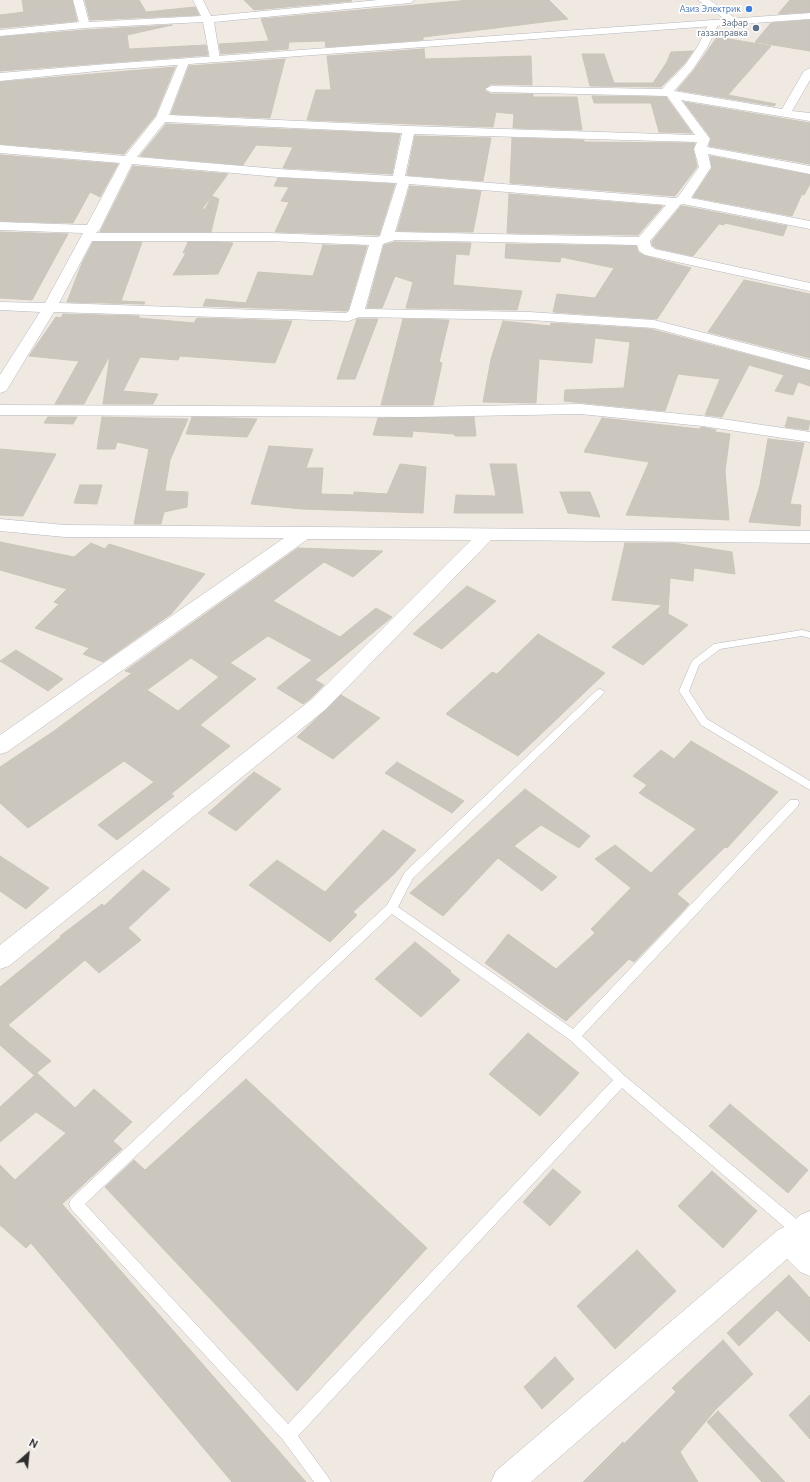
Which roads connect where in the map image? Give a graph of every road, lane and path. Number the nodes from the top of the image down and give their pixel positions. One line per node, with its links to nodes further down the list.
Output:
1 (78, 0): 9 (street)
2 (410, 0): 6 (street)
3 (703, 0): 7 (street)
4 (204, 5): 6 (street)
5 (810, 16): 7 (main road)
6 (208, 19): 9 (street); 11 (street)
7 (734, 22): 8 (main road)
8 (714, 23): 11 (main road); 16 (street)
9 (85, 25): 10 (street)
10 (0, 33)
11 (215, 59): 12 (main road)
12 (184, 62): 14 (main road); 19 (street)
13 (810, 71): 17 (street)
14 (0, 77)
15 (491, 89): 16 (street)
16 (670, 94): 17 (street); 21 (street)
17 (785, 113): 18 (street)
18 (810, 117)
19 (162, 118): 20 (street); 23 (street)
20 (409, 130): 21 (street); 25 (street)
21 (702, 144): 24 (street); 26 (street)
22 (0, 149): 23 (street)
23 (128, 160): 25 (street); 29 (street)
24 (810, 170)
25 (401, 180): 26 (street); 30 (street)
26 (679, 201): 27 (street); 31 (street)
27 (810, 225)
28 (0, 226): 29 (street)
29 (91, 233): 30 (street); 34 (street)
30 (382, 240): 31 (street); 35 (street)
31 (643, 242): 32 (street)
32 (810, 287)
33 (0, 306): 34 (street)
34 (50, 309): 35 (street); 37 (street)
35 (356, 313): 36 (street)
36 (810, 365)
37 (0, 388)
38 (0, 410): 39 (street)
39 (810, 437)
40 (0, 525): 41 (street)
41 (305, 532): 42 (street); 46 (street)
42 (485, 536): 43 (street); 50 (street)
43 (810, 537)
44 (810, 635): 47 (lane)
45 (600, 692): 49 (lane)
46 (0, 746)
47 (810, 786)
48 (794, 803): 51 (lane)
49 (391, 908): 51 (lane); 55 (lane)
50 (0, 958)
51 (574, 1036): 52 (lane)
52 (621, 1080): 53 (lane); 55 (lane)
53 (800, 1233): 54 (street); 57 (street)
54 (810, 1262)
55 (288, 1435): 56 (lane)
56 (323, 1482)
57 (507, 1482)

